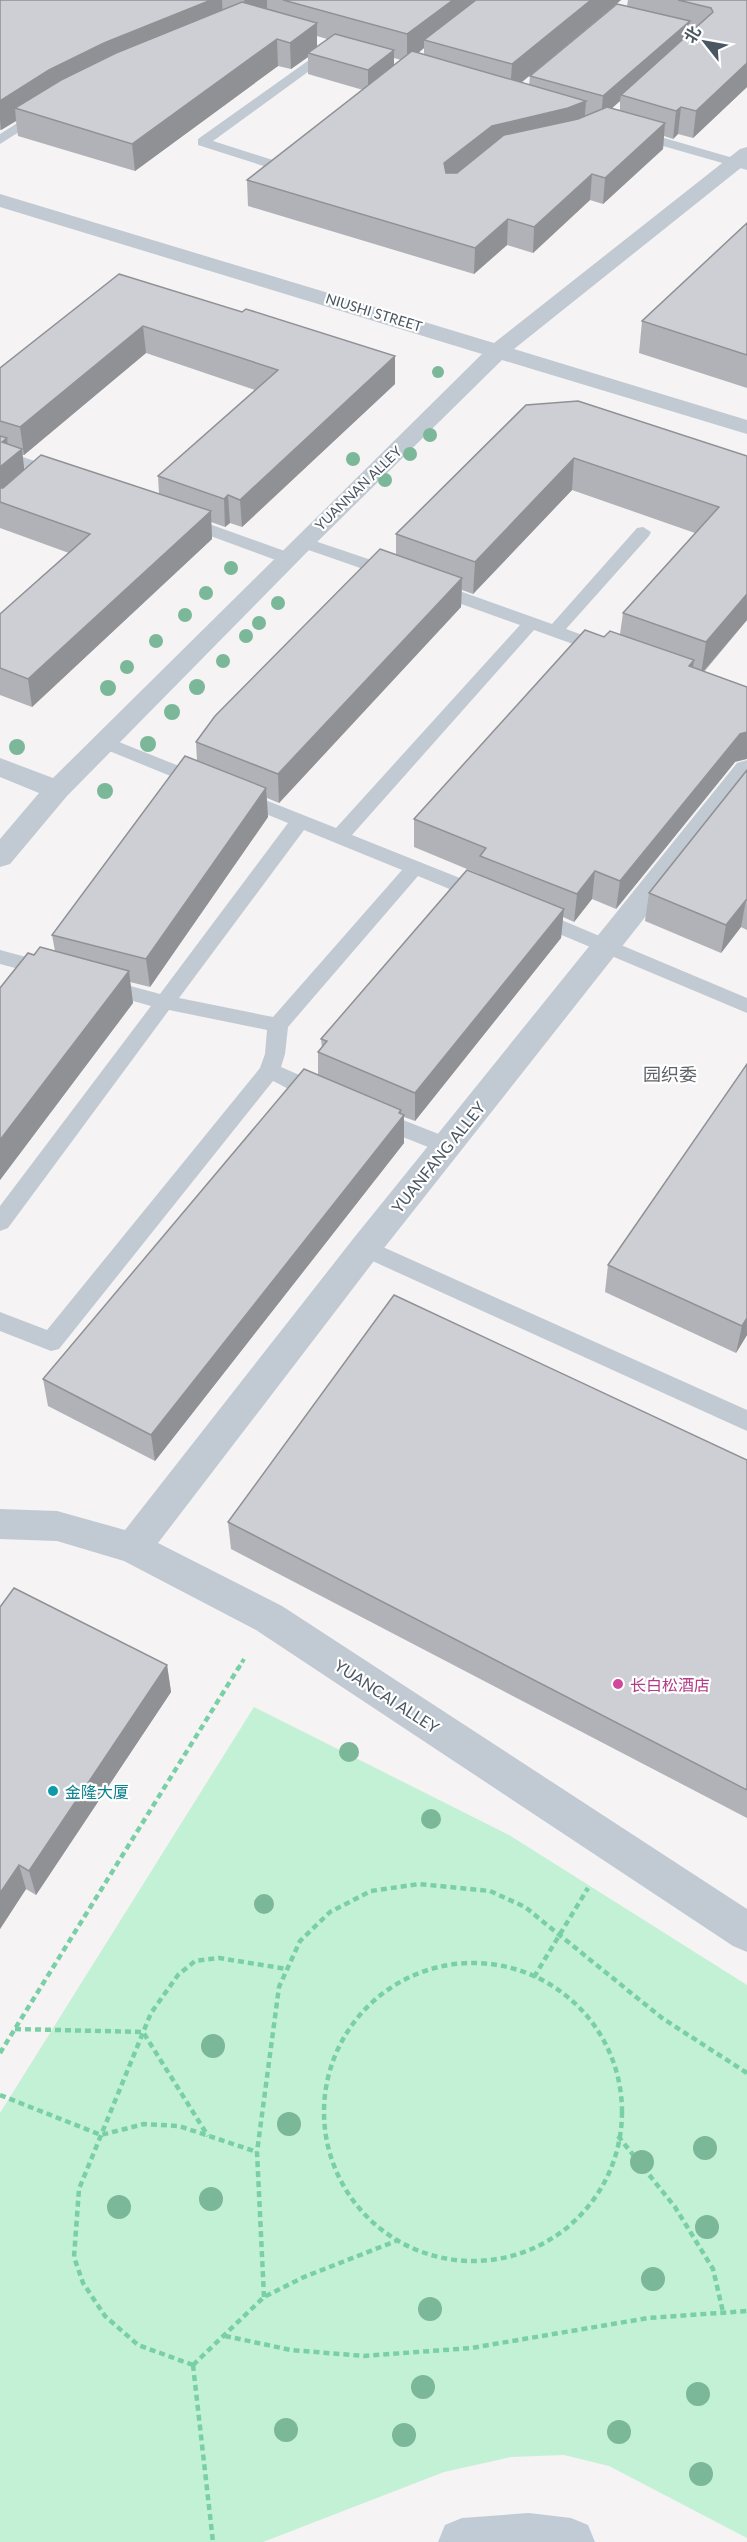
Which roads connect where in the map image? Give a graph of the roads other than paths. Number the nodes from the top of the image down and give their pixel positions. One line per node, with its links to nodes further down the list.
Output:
1 (332, 46): 5 (lane)
2 (57, 102): 4 (lane)
3 (615, 128): 6 (lane)
4 (0, 140)
5 (309, 146)
6 (743, 161): 8 (street, YUANNAN ALLEY)
7 (0, 200): 8 (street, NIUSHI STREET)
8 (499, 350): 9 (street, NIUSHI STREET); 16 (street, YUANNAN ALLEY)
9 (747, 427)
10 (0, 454): 11 (lane)
11 (46, 470): 12 (lane); 13 (lane)
12 (68, 478)
13 (31, 484)
14 (166, 514): 16 (lane)
15 (643, 532): 18 (lane)
16 (295, 550): 17 (lane); 20 (street, YUANNAN ALLEY)
17 (531, 623): 18 (lane); 25 (lane)
18 (555, 631): 19 (lane)
19 (619, 654)
20 (104, 742): 23 (street, YUANNAN ALLEY); 24 (lane)
21 (0, 767): 23 (street)
22 (747, 769): 28 (street, YUANFANG ALLEY)
23 (57, 790): 26 (street, YUANNAN ALLEY)
24 (300, 821): 25 (lane); 30 (lane)
25 (339, 837): 27 (lane)
26 (0, 856)
27 (415, 867): 28 (lane); 32 (lane)
28 (607, 945): 31 (lane); 34 (street, YUANFANG ALLEY)
29 (0, 957): 30 (lane)
30 (164, 1002): 32 (lane); 35 (lane)
31 (747, 1006)
32 (278, 1025): 33 (lane)
33 (269, 1071): 34 (lane); 37 (lane)
34 (446, 1146): 36 (street, YUANFANG ALLEY)
35 (0, 1222)
36 (365, 1248): 38 (lane); 40 (street, YUANFANG ALLEY)
37 (0, 1321)
38 (747, 1421)
39 (0, 1524): 40 (street, YUANCAI ALLEY)
40 (133, 1548): 41 (street, YUANCAI ALLEY)
41 (747, 1932)
42 (462, 2542): 43 (main road)
43 (571, 2542)

